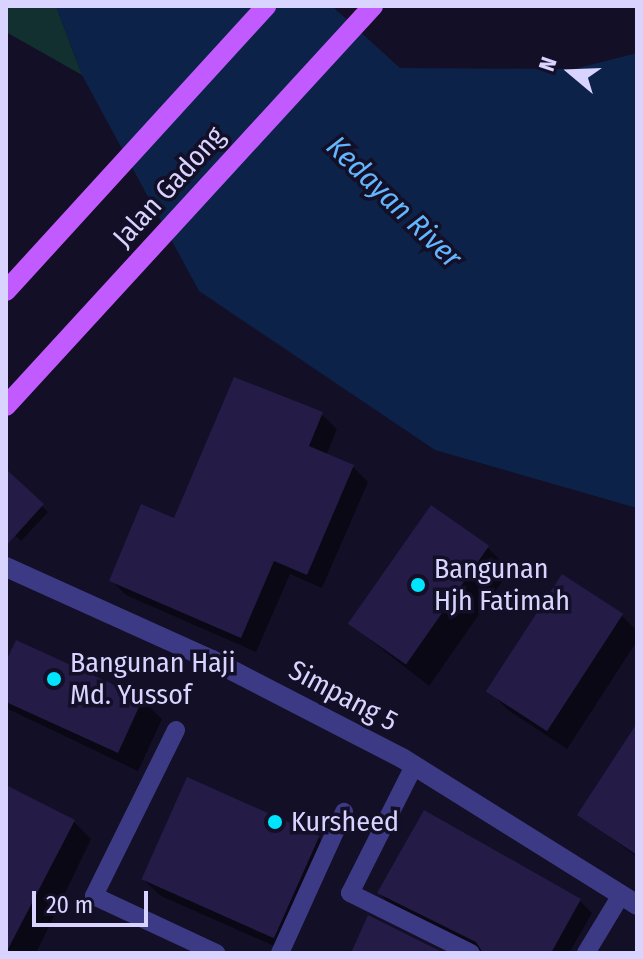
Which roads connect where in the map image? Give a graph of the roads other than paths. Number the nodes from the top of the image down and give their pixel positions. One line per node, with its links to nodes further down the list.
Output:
1 (266, 6): 3 (main road, Jalan Gadong)
2 (371, 8): 4 (main road, Jalan Gadong)
3 (6, 291)
4 (6, 406)
5 (6, 567): 7 (street, Simpang 5)
6 (176, 730): 10 (lane)
7 (414, 766): 9 (street, Simpang 5); 12 (lane)
8 (344, 812): 11 (lane)
9 (629, 900): 13 (lane)
10 (216, 953)
11 (280, 953)
12 (471, 953)
13 (586, 953)

